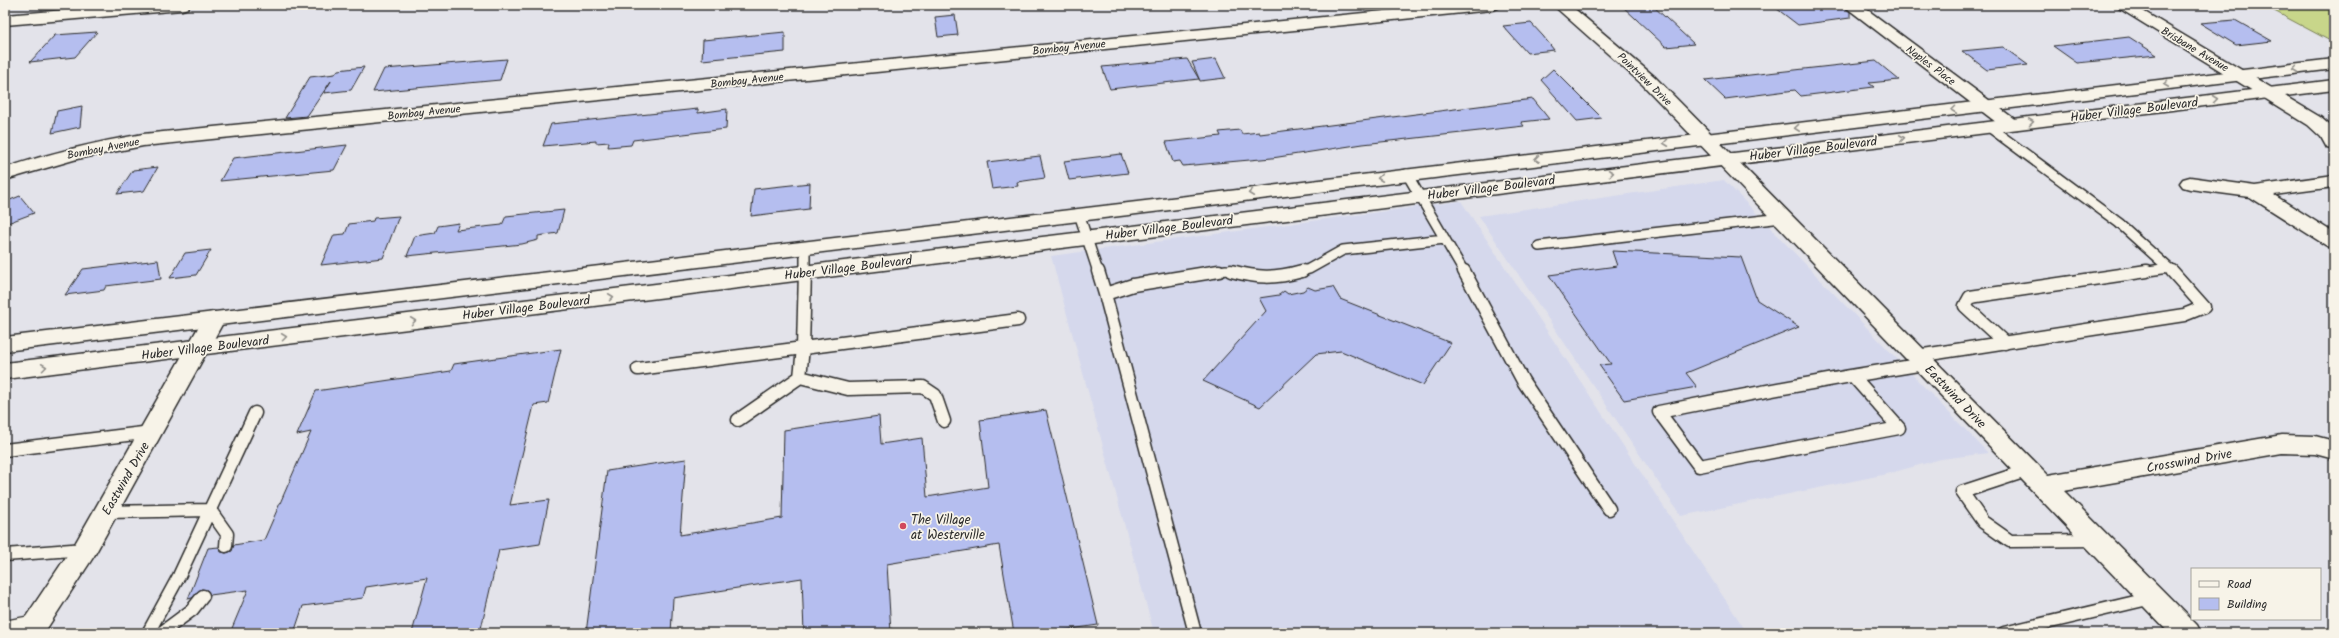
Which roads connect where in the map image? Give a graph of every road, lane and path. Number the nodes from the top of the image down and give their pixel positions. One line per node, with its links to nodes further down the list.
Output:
1 (182, 5): 6 (street)
2 (1492, 5): 17 (street, Bombay Avenue)
3 (1560, 5): 14 (street, Pointview Drive)
4 (1851, 5): 11 (street, Naples Place)
5 (2122, 5): 8 (street, Brisbane Avenue)
6 (5, 20)
7 (2334, 64): 8 (street, Huber Village Boulevard, one-way to 8)
8 (2239, 75): 10 (street, Brisbane Avenue); 11 (street, Huber Village Boulevard, one-way to 11)
9 (2334, 85): 10 (street, Huber Village Boulevard)
10 (2268, 93): 12 (street, Huber Village Boulevard, one-way to 10); 15 (street, Brisbane Avenue)
11 (1986, 106): 12 (street, Naples Place); 14 (street, Huber Village Boulevard, one-way to 14)
12 (2010, 124): 13 (street, Huber Village Boulevard)
13 (1989, 127): 16 (street, Huber Village Boulevard, one-way to 13); 30 (lane)
14 (1705, 138): 16 (street, Pointview Drive); 18 (street, Huber Village Boulevard, one-way to 18)
15 (2334, 144)
16 (1724, 159): 22 (street, Huber Village Boulevard, one-way to 16); 24 (street, Eastwind Drive)
17 (5, 174)
18 (1407, 174): 22 (lane); 23 (street, Huber Village Boulevard, one-way to 23)
19 (2334, 181): 21 (street)
20 (2190, 183): 21 (street)
21 (2255, 192): 27 (street)
22 (1420, 196): 25 (street, Huber Village Boulevard); 26 (lane)
23 (1079, 214): 25 (lane); 29 (street, Huber Village Boulevard)
24 (1782, 218): 28 (lane); 39 (street, Eastwind Drive)
25 (1085, 237): 31 (street, Huber Village Boulevard); 32 (lane)
26 (1445, 238): 32 (lane); 51 (lane)
27 (2334, 242)
28 (1539, 246)
29 (805, 247): 31 (lane); 33 (street, Huber Village Boulevard)
30 (2169, 268): 35 (lane); 35 (lane)
31 (805, 273): 37 (street, Huber Village Boulevard, one-way to 31); 38 (lane)
32 (1105, 294): 64 (lane)
33 (214, 319): 36 (street, Huber Village Boulevard); 37 (street, Eastwind Drive)
34 (1018, 320): 38 (lane)
35 (2005, 343): 39 (lane)
36 (5, 344)
37 (198, 348): 41 (street, Huber Village Boulevard, one-way to 37); 47 (street, Eastwind Drive)
38 (803, 348): 40 (lane); 43 (lane)
39 (1921, 360): 42 (lane); 50 (street, Eastwind Drive)
40 (638, 369)
41 (5, 371)
42 (1853, 376): 42 (lane)
43 (800, 378): 45 (lane); 46 (lane)
44 (255, 413): 52 (lane)
45 (738, 420)
46 (944, 421)
47 (152, 432): 48 (lane); 53 (street, Eastwind Drive)
48 (5, 450)
49 (2334, 450): 50 (street, Crosswind Drive)
50 (2036, 478): 54 (street, Eastwind Drive); 54 (lane)
51 (1609, 509)
52 (210, 510): 53 (lane); 55 (lane); 62 (lane)
53 (106, 512): 56 (street, Eastwind Drive)
54 (2097, 540): 59 (street, Eastwind Drive)
55 (226, 546)
56 (85, 548): 57 (lane); 61 (street, Eastwind Drive)
57 (5, 555)
58 (203, 596): 63 (lane)
59 (2154, 598): 65 (lane); 66 (street, Eastwind Drive)
60 (5, 627): 61 (lane)
61 (34, 627)
62 (148, 633)
63 (161, 633)
64 (1195, 633)
65 (2004, 633)
66 (2187, 633)

